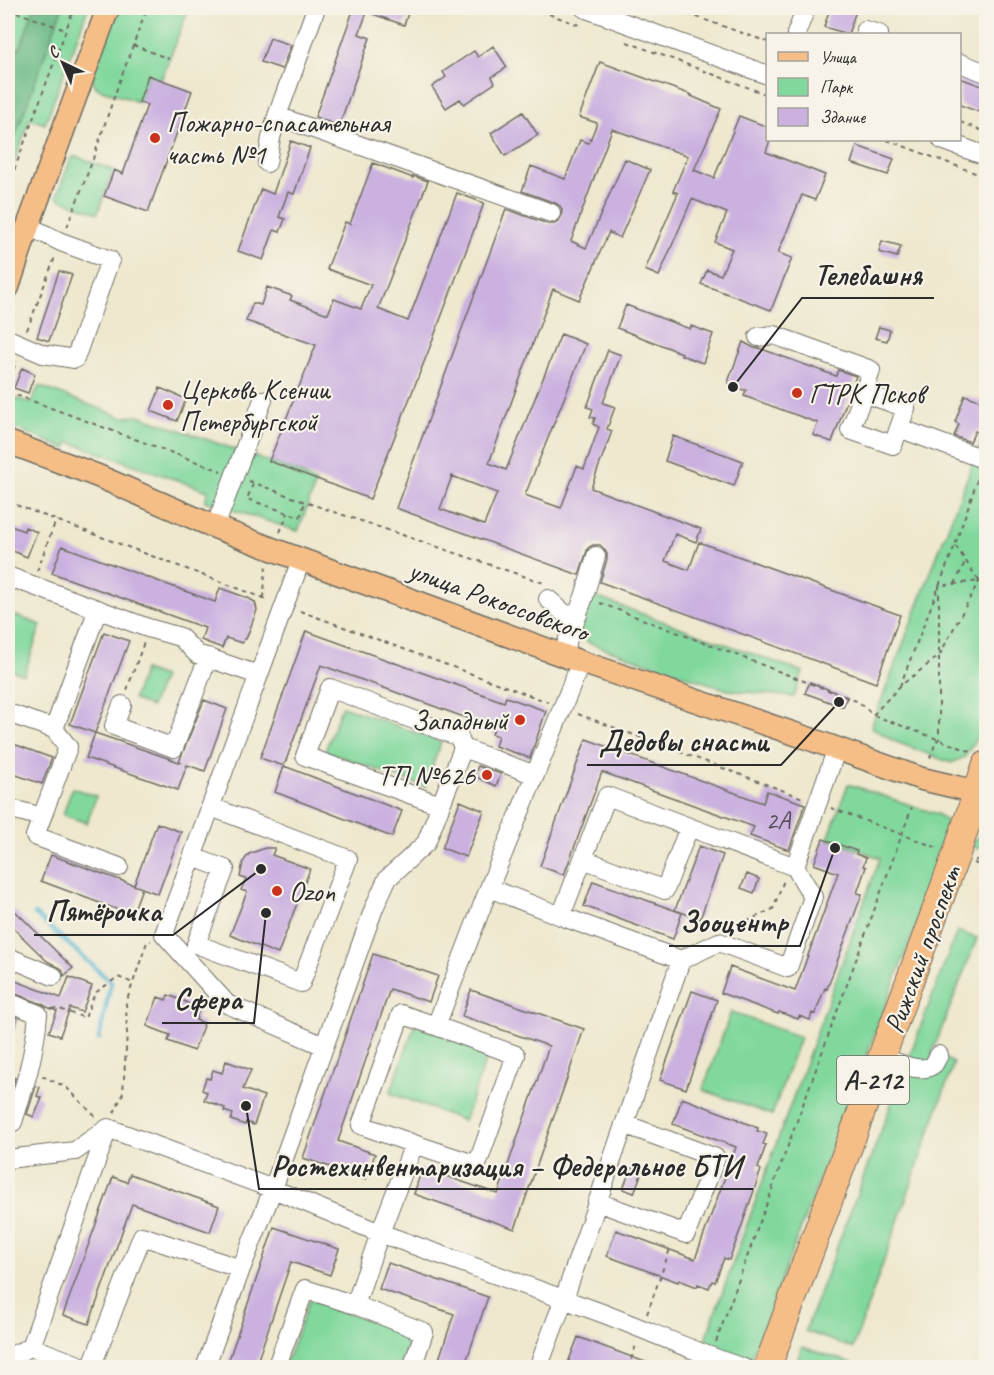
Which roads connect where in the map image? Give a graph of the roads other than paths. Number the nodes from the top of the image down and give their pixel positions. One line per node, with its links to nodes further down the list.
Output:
1 (108, 8): 14 (main road)
2 (316, 8): 9 (street)
3 (584, 8): 8 (street)
4 (806, 8): 5 (street)
5 (796, 33)
6 (961, 63): 7 (street)
7 (987, 73)
8 (766, 74)
9 (277, 116): 12 (street); 13 (street)
10 (945, 141): 11 (street)
11 (987, 156)
12 (267, 163)
13 (551, 213)
14 (28, 226): 15 (main road); 17 (street)
15 (8, 287)
16 (758, 337): 18 (street)
17 (8, 339)
18 (864, 393): 20 (street); 20 (street)
19 (263, 400): 23 (street)
20 (899, 428): 22 (street)
21 (8, 442): 23 (main road, улица Рокоссовского)
22 (986, 459)
23 (215, 527): 25 (main road, улица Рокоссовского)
24 (596, 556): 29 (street)
25 (300, 560): 31 (main road, улица Рокоссовского); 32 (street)
26 (8, 584): 28 (street)
27 (549, 592): 29 (street)
28 (98, 609): 30 (street); 35 (street)
29 (578, 615): 31 (street)
30 (208, 657): 32 (street); 33 (street)
31 (572, 658): 37 (main road, улица Рокоссовского); 39 (street)
32 (258, 675): 42 (street)
33 (122, 705)
34 (8, 712): 35 (street)
35 (54, 729): 44 (street)
36 (464, 748): 39 (street); 41 (street); 41 (street)
37 (837, 748): 40 (main road, улица Рокоссовского); 48 (street)
38 (982, 759): 40 (highway, Рижский проспект / А-212)
39 (535, 776): 50 (street)
40 (982, 793): 59 (highway, Рижский проспект / А-212)
41 (440, 805): 57 (street)
42 (211, 807): 46 (street); 46 (street)
43 (8, 808): 44 (street)
44 (42, 817): 49 (street)
45 (689, 827): 47 (street); 47 (street); 48 (street)
46 (193, 856): 57 (street)
47 (583, 859): 51 (street)
48 (792, 866): 53 (street)
49 (119, 867)
50 (489, 888): 51 (street); 56 (street)
51 (561, 916): 53 (street)
52 (8, 957): 54 (street)
53 (681, 960): 61 (street)
54 (53, 976)
55 (8, 1002): 60 (street)
56 (436, 1026): 63 (street); 63 (street)
57 (324, 1046): 65 (street)
58 (939, 1055): 59 (street)
59 (882, 1057): 79 (highway, Рижский проспект / А-212)
60 (8, 1124)
61 (624, 1124): 66 (street); 66 (street)
62 (108, 1128): 64 (street); 65 (street); 71 (street)
63 (414, 1144): 67 (street)
64 (8, 1159)
65 (273, 1189): 67 (street); 68 (street)
66 (597, 1202): 69 (street)
67 (380, 1233): 69 (street); 70 (street)
68 (241, 1269): 73 (street); 74 (street)
69 (564, 1299): 77 (street); 78 (street)
70 (355, 1305): 75 (street); 76 (street)
71 (31, 1347): 72 (street); 73 (street)
72 (8, 1357)
73 (89, 1368)
74 (205, 1368)
75 (276, 1368)
76 (412, 1368)
77 (538, 1368)
78 (744, 1368)
79 (767, 1368)

